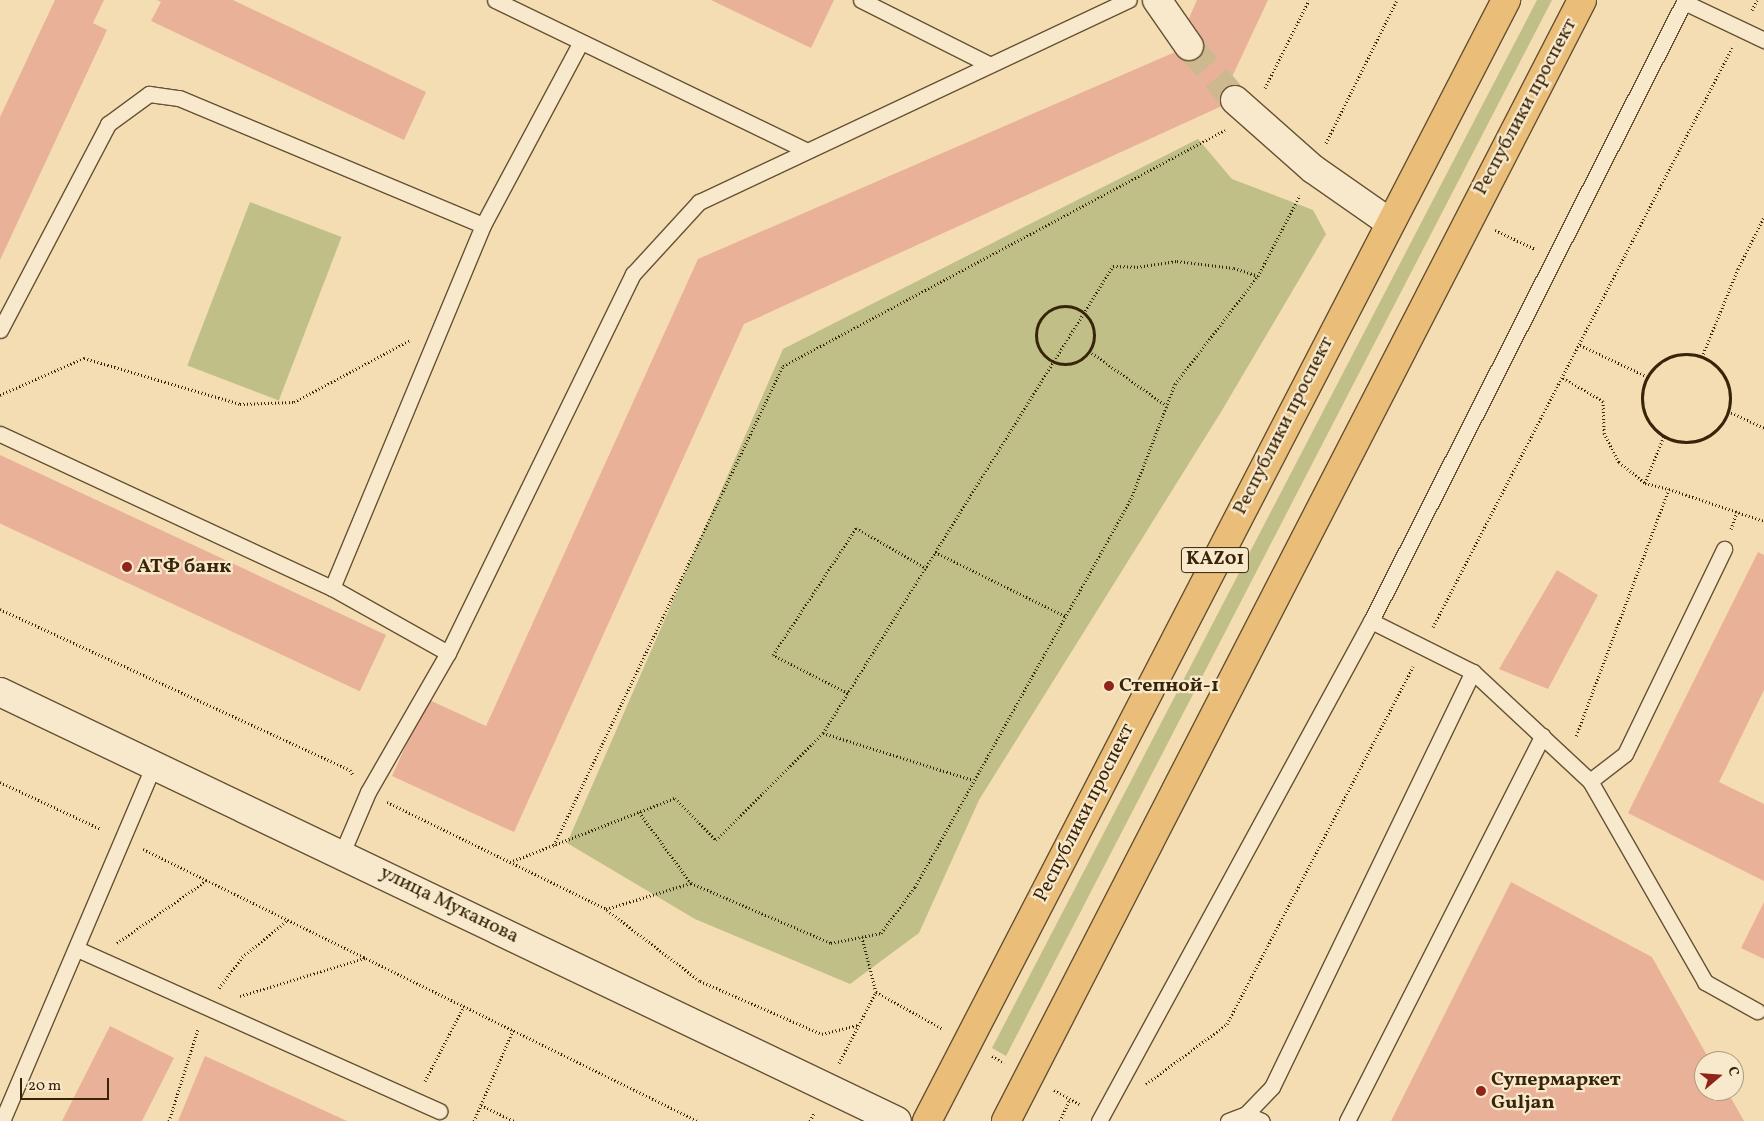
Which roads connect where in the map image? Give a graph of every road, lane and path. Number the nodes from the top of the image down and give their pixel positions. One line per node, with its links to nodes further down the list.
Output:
1 (495, 0): 13 (lane)
2 (861, 0): 15 (lane)
3 (1129, 0): 15 (lane)
4 (1157, 0): 14 (main road)
5 (1309, 0): 16 (path)
6 (1397, 0): 18 (path)
7 (1506, 0): 21 (highway, Республики проспект / KАZ01)
8 (1582, 0): 20 (highway, Республики проспект)
9 (1757, 0): 11 (path)
10 (1684, 1): 11 (lane); 23 (lane)
11 (1741, 30): 12 (lane); 28 (path)
12 (1764, 40)
13 (580, 43): 17 (lane); 22 (lane)
14 (1189, 46)
15 (990, 65): 17 (lane)
16 (1244, 107): 18 (main road); 65 (path)
17 (805, 150): 51 (lane)
18 (1313, 169): 21 (main road); 24 (path)
19 (1764, 217): 30 (path)
20 (1468, 218): 23 (path); 96 (highway, Республики проспект)
21 (1389, 222): 95 (highway, Республики проспект / KАZ01)
22 (483, 225): 26 (lane); 27 (lane)
23 (1554, 258): 49 (lane)
24 (1258, 276): 25 (path); 35 (path)
25 (1084, 314): 29 (path); 31 (path); 31 (path)
26 (444, 321): 34 (path); 46 (lane)
27 (0, 330)
28 (1580, 345): 32 (path); 33 (path)
29 (1089, 351): 31 (path); 35 (path)
30 (1702, 357): 32 (path); 36 (path)
31 (1053, 363): 44 (path)
32 (1648, 377): 39 (path)
33 (1563, 378): 40 (path); 50 (path)
34 (0, 395)
35 (1167, 406): 48 (path)
36 (1728, 411): 37 (path); 39 (path)
37 (1764, 428)
38 (0, 434): 46 (lane)
39 (1664, 436): 40 (path)
40 (1645, 483): 41 (path)
41 (1670, 489): 42 (path); 57 (path)
42 (1764, 521)
43 (1724, 549): 60 (lane)
44 (936, 552): 45 (path); 48 (path)
45 (926, 568): 54 (path); 54 (path)
46 (332, 588): 51 (lane)
47 (0, 609): 62 (path)
48 (1065, 616): 59 (path)
49 (1371, 621): 50 (lane); 98 (lane)
50 (1423, 647): 52 (lane); 82 (path)
51 (448, 653): 62 (lane)
52 (1473, 672): 56 (lane); 87 (lane)
53 (0, 692): 58 (main road, улица Муканова)
54 (848, 693): 55 (path)
55 (823, 733): 59 (path); 63 (path)
56 (1542, 736): 57 (lane); 101 (lane)
57 (1567, 760): 60 (lane)
58 (154, 764): 64 (lane); 66 (main road, улица Муканова)
59 (973, 780): 72 (path)
60 (1590, 781): 78 (lane)
61 (0, 782): 64 (path)
62 (368, 792): 66 (lane); 67 (path)
63 (639, 812): 65 (path); 69 (path)
64 (123, 839): 68 (path); 73 (lane)
65 (554, 845): 67 (path)
66 (342, 853): 81 (main road, улица Муканова)
67 (510, 862): 70 (path)
68 (207, 880): 71 (path); 74 (path)
69 (691, 883): 70 (path); 72 (path)
70 (606, 910): 79 (path)
71 (288, 920): 75 (path); 76 (path)
72 (862, 937): 79 (path)
73 (77, 949): 74 (lane); 88 (lane)
74 (97, 958): 76 (lane)
75 (365, 958): 76 (path); 77 (path)
76 (205, 1006): 84 (lane); 89 (path)
77 (464, 1006): 80 (path); 84 (path)
78 (1757, 1012)
79 (859, 1025): 81 (path)
80 (513, 1030): 85 (path); 92 (path)
81 (827, 1087): 93 (path); 94 (main road, улица Муканова)
82 (1140, 1088)
83 (1070, 1099): 97 (path)
84 (415, 1100): 86 (lane)
85 (481, 1105): 90 (path); 91 (path)
86 (440, 1111)
87 (1246, 1114): 99 (lane); 100 (lane)
88 (2, 1121)
89 (170, 1121)
90 (474, 1121)
91 (514, 1121)
92 (698, 1121)
93 (810, 1121)
94 (897, 1121)
95 (927, 1121)
96 (1006, 1121)
97 (1060, 1121)
98 (1099, 1121)
99 (1228, 1121)
100 (1262, 1121)
101 (1347, 1121)

